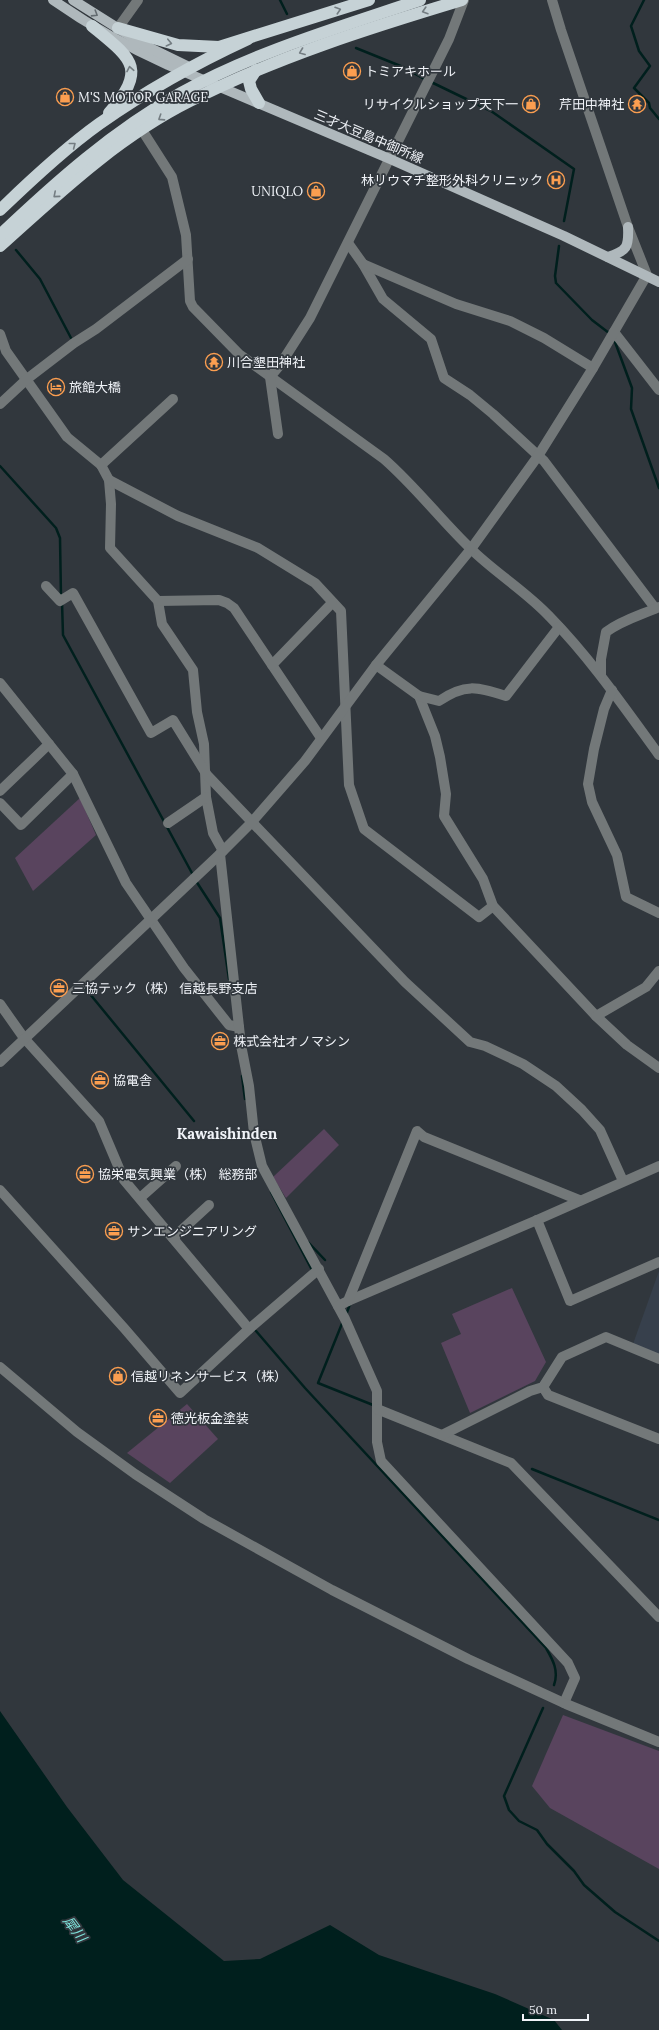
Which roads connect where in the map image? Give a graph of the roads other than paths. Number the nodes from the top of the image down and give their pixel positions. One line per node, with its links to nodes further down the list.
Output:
1 (53, 0): 9 (main road, 三才大豆島中御所線)
2 (73, 0): 10 (main road, 三才大豆島中御所線, one-way to 10)
3 (138, 0): 10 (street)
4 (369, 0): 11 (highway, one-way to 4)
5 (406, 0): 20 (highway)
6 (420, 0): 22 (highway, bridge)
7 (463, 0): 13 (highway, one-way to 13); 18 (street)
8 (552, 0): 21 (street)
9 (92, 26): 12 (main road, 三才大豆島中御所線); 16 (highway, one-way to 9)
10 (118, 28): 11 (highway, one-way to 11); 12 (main road, 三才大豆島中御所線)
11 (248, 39): 12 (highway)
12 (187, 70): 14 (main road, 三才大豆島中御所線); 16 (highway)
13 (256, 70): 14 (highway); 15 (highway)
14 (220, 87): 15 (main road, 三才大豆島中御所線); 17 (highway, one-way to 17)
15 (259, 103): 18 (main road, 三才大豆島中御所線)
16 (98, 124): 19 (highway, one-way to 16)
17 (142, 130): 24 (highway, one-way to 24); 26 (street)
18 (390, 159): 23 (street); 25 (main road, 三才大豆島中御所線)
19 (0, 210)
20 (0, 224)
21 (628, 227): 25 (main road); 28 (street)
22 (0, 235)
23 (348, 243): 27 (street); 33 (street)
24 (0, 246)
25 (608, 257): 28 (main road, 三才大豆島中御所線)
26 (188, 260): 33 (street); 34 (street)
27 (362, 264): 32 (street); 39 (street)
28 (647, 275): 29 (main road, 三才大豆島中御所線); 30 (street)
29 (659, 282)
30 (614, 332): 32 (street); 35 (street)
31 (0, 334): 34 (street)
32 (593, 368): 39 (street)
33 (270, 377): 38 (street); 42 (street)
34 (27, 379): 37 (street); 40 (street)
35 (659, 390)
36 (173, 399): 40 (street)
37 (0, 404)
38 (278, 434)
39 (538, 456): 42 (street); 46 (street)
40 (101, 465): 41 (street)
41 (109, 480): 44 (street); 45 (street)
42 (471, 549): 47 (street); 49 (street)
43 (46, 586): 59 (street)
44 (158, 602): 48 (street); 59 (street)
45 (332, 603): 48 (street); 54 (street)
46 (657, 608): 50 (street)
47 (559, 627): 50 (street); 53 (street)
48 (272, 665): 55 (street)
49 (376, 665): 53 (street); 54 (street)
50 (601, 674): 52 (street)
51 (0, 683): 56 (street)
52 (612, 690): 57 (street); 67 (street)
53 (419, 696): 66 (street)
54 (346, 705): 55 (street); 66 (street)
55 (321, 738): 64 (street)
56 (49, 744): 58 (street); 60 (street)
57 (659, 754)
58 (73, 774): 62 (street); 68 (street)
59 (206, 775): 61 (street); 64 (street)
60 (0, 791)
61 (206, 797): 63 (street); 65 (street)
62 (0, 803)
63 (168, 823)
64 (251, 823): 65 (street); 78 (street)
65 (221, 852): 68 (street); 72 (street)
66 (493, 906): 71 (street)
67 (659, 913)
68 (151, 919): 72 (street); 73 (street)
69 (659, 971): 71 (street)
70 (0, 1004): 73 (street)
71 (596, 1016): 75 (street)
72 (239, 1028): 86 (street)
73 (24, 1038): 74 (street); 80 (street)
74 (0, 1062)
75 (659, 1068)
76 (176, 1166): 80 (street)
77 (659, 1166): 78 (street)
78 (623, 1181): 81 (street)
79 (0, 1190): 89 (street)
80 (140, 1198): 84 (street)
81 (579, 1200): 83 (street); 87 (street)
82 (206, 1207): 84 (street)
83 (538, 1220): 85 (street); 87 (street)
84 (173, 1238): 89 (street)
85 (659, 1262)
86 (319, 1269): 88 (street); 89 (street)
87 (348, 1301): 88 (street)
88 (342, 1314): 93 (street)
89 (249, 1329)
90 (659, 1359): 92 (street)
91 (0, 1367): 97 (street)
92 (542, 1388): 94 (street); 95 (street)
93 (377, 1409): 94 (street); 97 (street)
94 (442, 1435): 96 (street)
95 (659, 1439)
96 (659, 1617)
97 (564, 1703): 98 (street)
98 (659, 1742)

